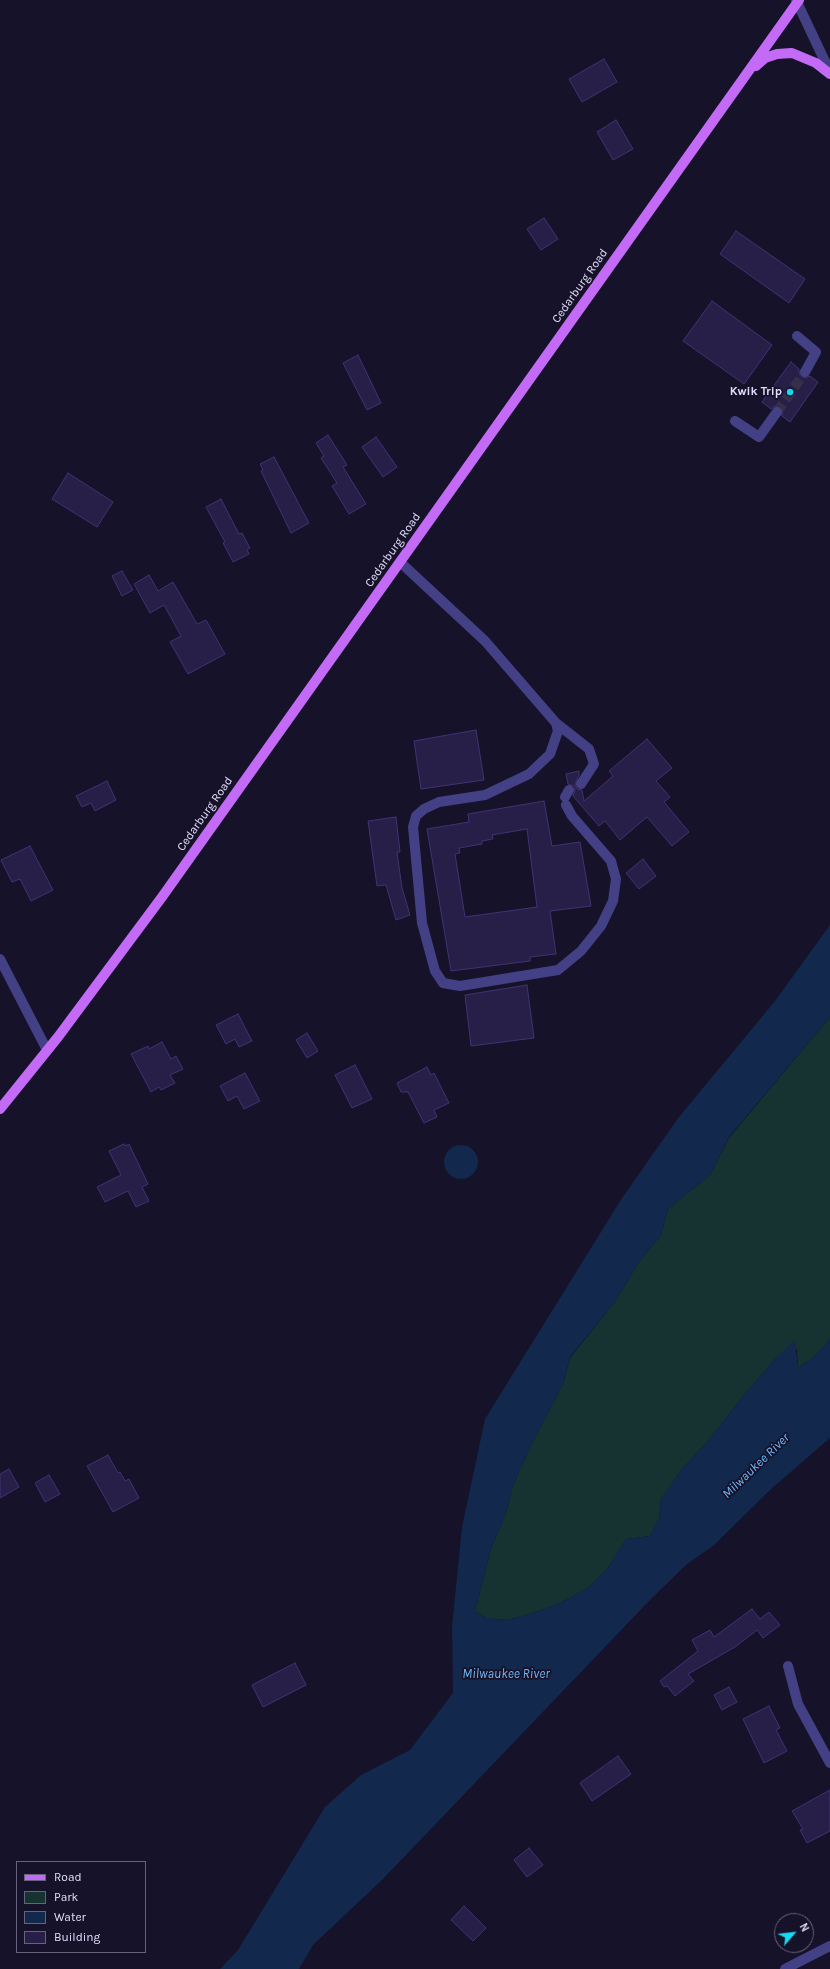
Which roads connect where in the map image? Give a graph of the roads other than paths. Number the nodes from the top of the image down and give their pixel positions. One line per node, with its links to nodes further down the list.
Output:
1 (797, 1): 2 (street); 3 (main road, Cedarburg Road)
2 (830, 73): 3 (main road)
3 (743, 79): 8 (main road, Cedarburg Road)
4 (797, 336): 5 (street)
5 (804, 372)
6 (777, 412): 7 (street)
7 (735, 421)
8 (400, 562): 9 (street); 13 (main road, Cedarburg Road)
9 (556, 723): 10 (street); 11 (street)
10 (581, 784)
11 (567, 797)
12 (0, 959): 13 (street)
13 (47, 1050): 14 (main road, Cedarburg Road)
14 (0, 1109)
15 (788, 1666): 16 (street)
16 (830, 1763)
17 (830, 1946): 18 (street)
18 (785, 1969)

